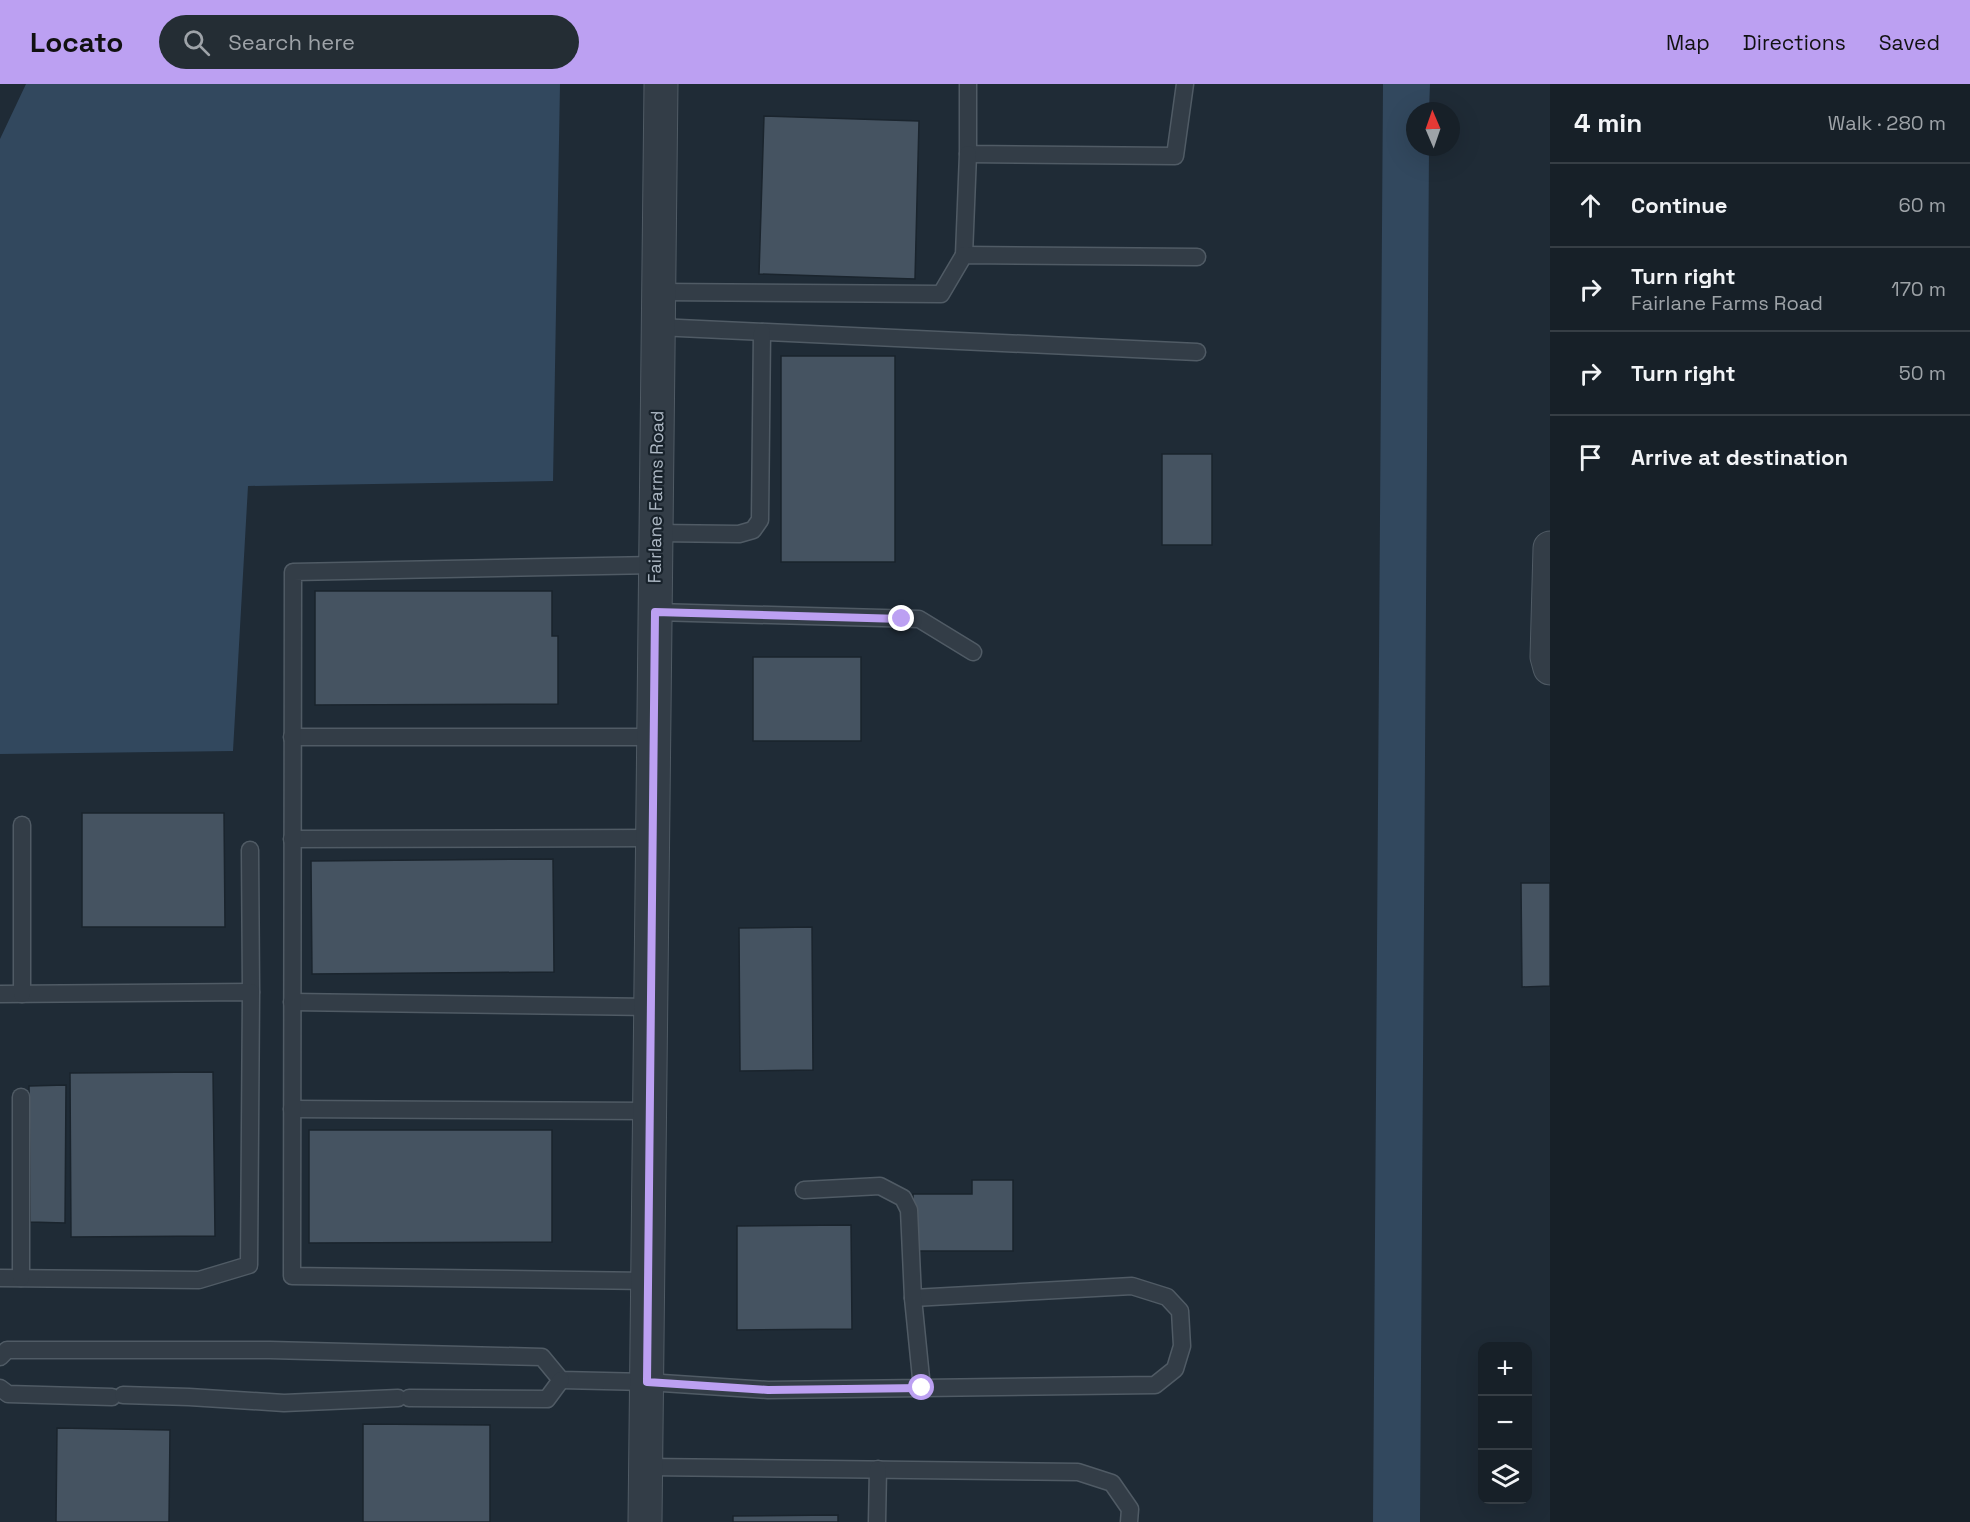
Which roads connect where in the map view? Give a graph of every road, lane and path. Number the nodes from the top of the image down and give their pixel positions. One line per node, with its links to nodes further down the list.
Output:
1 (661, 84): 7 (street, Fairlane Farms Road)
2 (968, 84): 4 (lane)
3 (1185, 84): 4 (lane)
4 (968, 154): 5 (lane)
5 (964, 255): 6 (lane); 7 (lane)
6 (1197, 257)
7 (658, 292): 8 (street, Fairlane Farms Road)
8 (658, 327): 9 (lane); 11 (street, Fairlane Farms Road)
9 (762, 332): 10 (lane); 11 (lane)
10 (1197, 352)
11 (656, 533): 13 (street, Fairlane Farms Road)
12 (1550, 548): 16 (street)
13 (656, 565): 14 (street, Fairlane Farms Road); 17 (lane)
14 (655, 612): 15 (lane); 18 (street, Fairlane Farms Road)
15 (973, 652)
16 (1550, 668)
17 (292, 737): 18 (lane); 21 (lane)
18 (654, 737): 20 (street, Fairlane Farms Road)
19 (22, 825): 25 (lane)
20 (652, 838): 21 (lane); 27 (street, Fairlane Farms Road)
21 (292, 839): 26 (lane)
22 (250, 850): 23 (lane)
23 (251, 992): 25 (lane); 33 (lane)
24 (0, 994): 25 (lane)
25 (22, 994)
26 (292, 1002): 27 (lane); 29 (lane)
27 (651, 1007): 30 (street, Fairlane Farms Road)
28 (21, 1097): 33 (lane)
29 (292, 1108): 30 (lane); 34 (lane)
30 (650, 1112): 34 (street, Fairlane Farms Road)
31 (804, 1190): 35 (lane)
32 (0, 1278): 33 (lane)
33 (21, 1278)
34 (648, 1281): 38 (street, Fairlane Farms Road)
35 (913, 1298): 40 (lane); 40 (lane)
36 (0, 1357): 37 (lane)
37 (561, 1380): 38 (lane); 39 (lane)
38 (647, 1382): 40 (lane); 41 (street, Fairlane Farms Road)
39 (0, 1388)
40 (922, 1388)
41 (646, 1467): 42 (lane); 43 (street, Fairlane Farms Road)
42 (878, 1469): 44 (lane); 45 (lane)
43 (645, 1522)
44 (877, 1522)
45 (1129, 1522)

